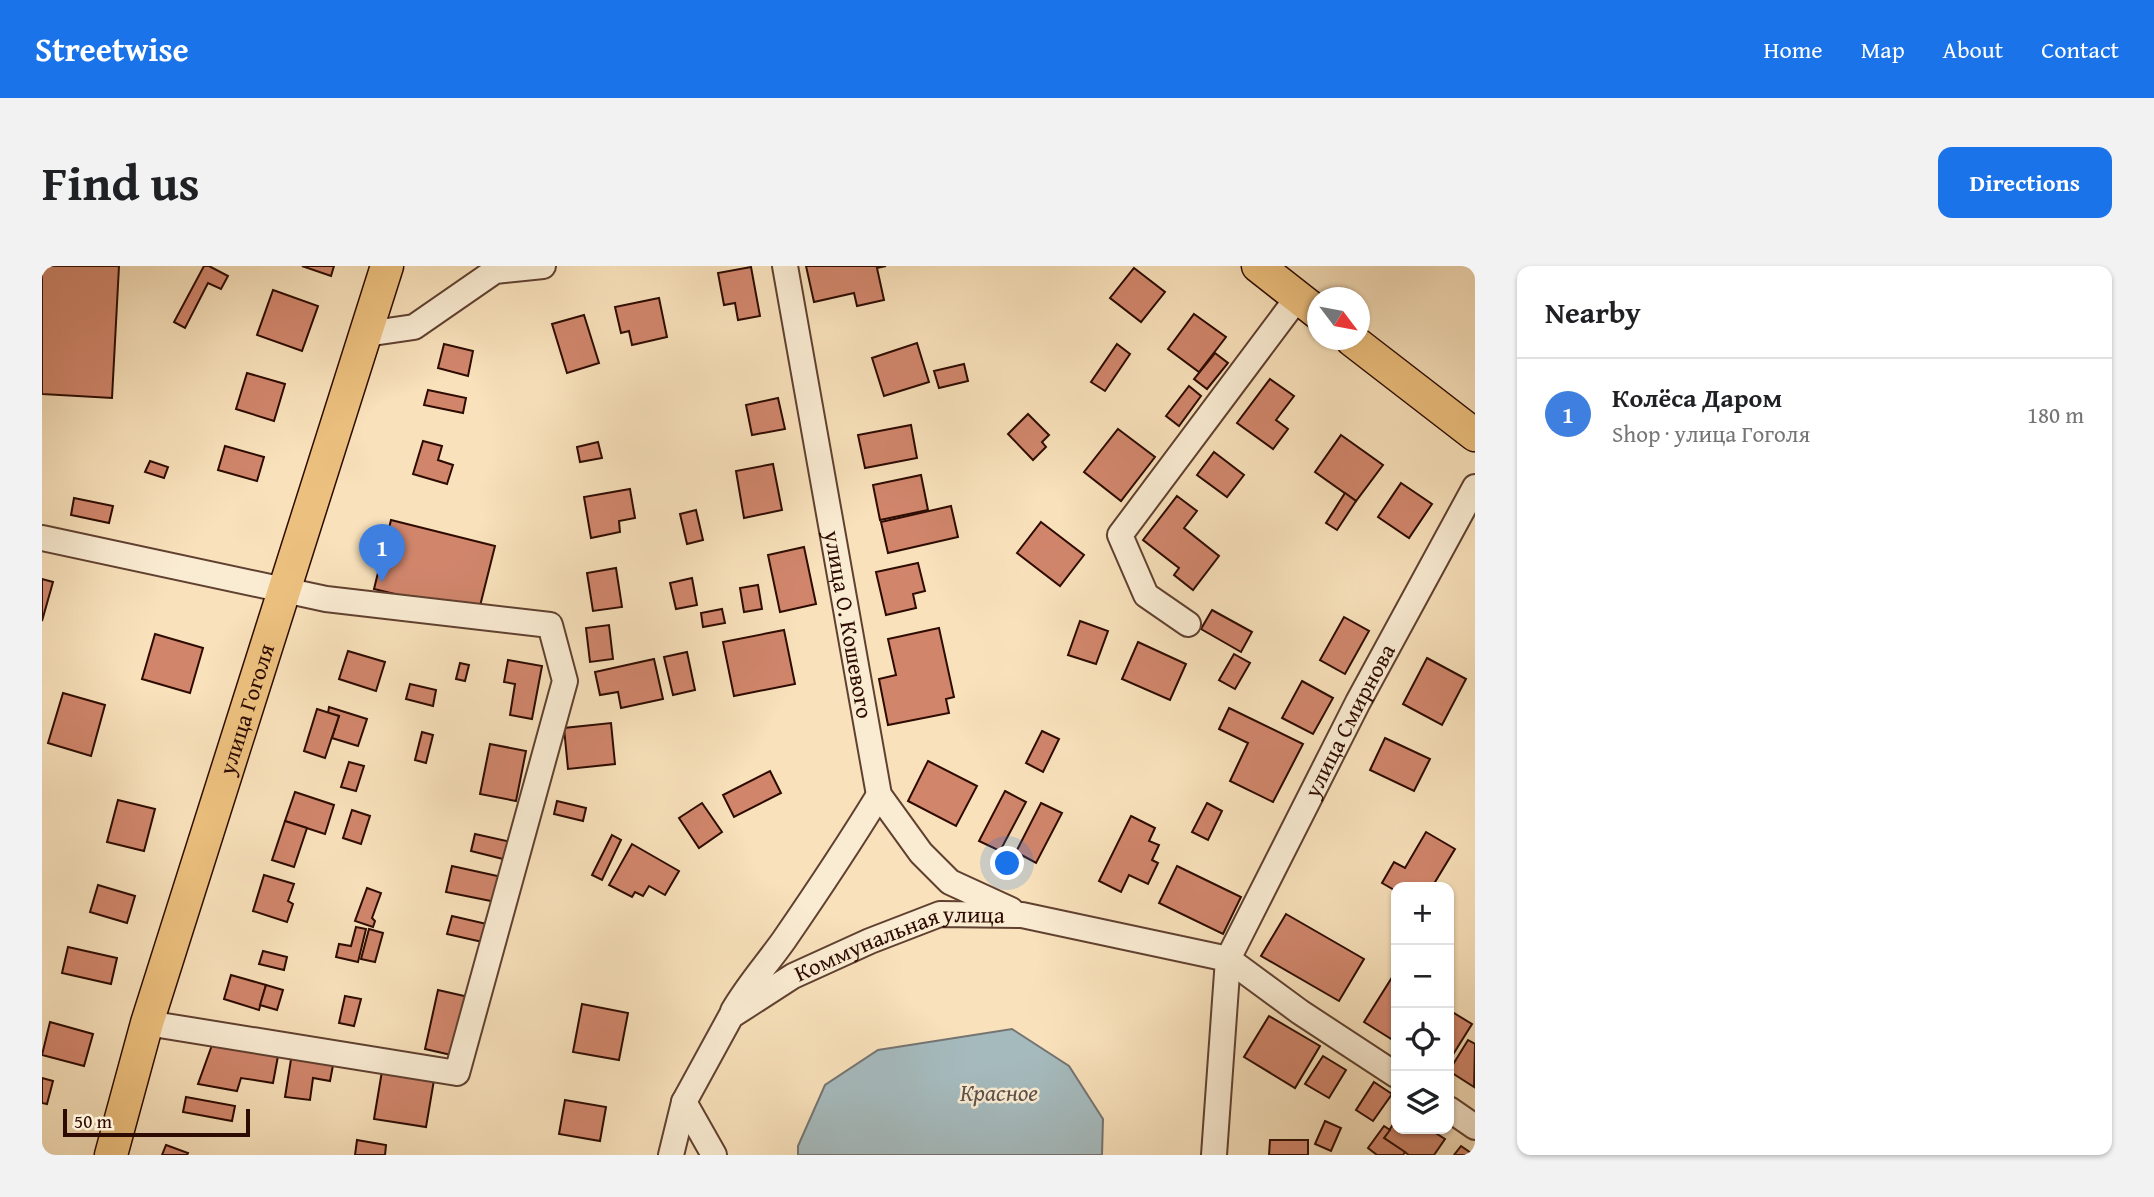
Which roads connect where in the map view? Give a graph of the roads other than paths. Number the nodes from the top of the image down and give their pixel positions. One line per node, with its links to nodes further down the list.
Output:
1 (387, 266): 7 (main road, улица Гоголя)
2 (543, 266): 7 (street)
3 (785, 266): 14 (street, улица О. Кошевого)
4 (1258, 266): 5 (main road)
5 (1307, 304)
6 (1307, 306): 13 (street)
7 (366, 334): 12 (main road, улица Гоголя)
8 (1365, 350): 9 (main road)
9 (1475, 435)
10 (1475, 487): 16 (street, улица Смирнова)
11 (42, 538): 12 (street)
12 (283, 590): 18 (main road, улица Гоголя); 18 (street)
13 (1188, 624)
14 (880, 794): 15 (street, улица О. Кошевого); 17 (street)
15 (1022, 915): 16 (street, Коммунальная улица); 17 (street, Коммунальная улица)
16 (1228, 959): 19 (street, Коммунальная улица); 26 (street)
17 (731, 1016): 20 (street, Коммунальная улица)
18 (147, 1023): 23 (main road, улица Гоголя)
19 (1391, 1072)
20 (684, 1102): 24 (street, Коммунальная улица); 25 (street)
21 (1454, 1112): 22 (street)
22 (1475, 1127)
23 (111, 1155)
24 (671, 1155)
25 (714, 1155)
26 (1214, 1155)

